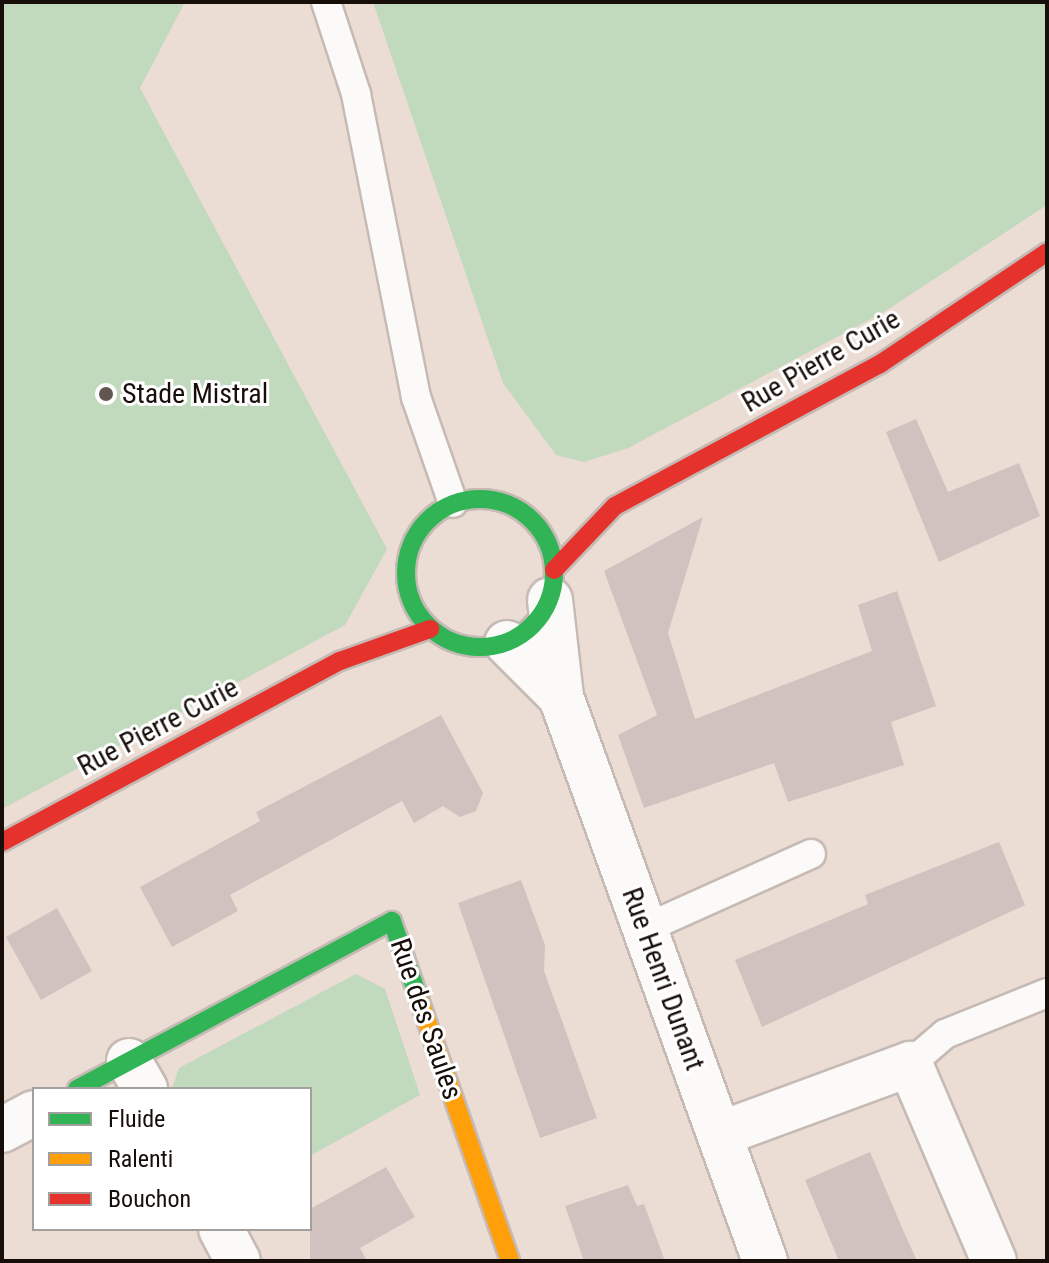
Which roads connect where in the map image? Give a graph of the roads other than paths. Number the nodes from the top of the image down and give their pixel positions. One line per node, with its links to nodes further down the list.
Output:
1 (326, 2): 3 (lane)
2 (1047, 252): 4 (street, Rue Pierre Curie)
3 (453, 503): 7 (street); 8 (street)
4 (615, 506): 5 (street, Rue Pierre Curie); 9 (street, Rue Pierre Curie)
5 (588, 508)
6 (549, 511): 7 (street)
7 (525, 513): 9 (street)
8 (406, 585): 10 (street); 12 (street)
9 (552, 585): 13 (street); 15 (street, Rue Henri Dunant)
10 (387, 607)
11 (368, 628): 14 (street, Rue Pierre Curie)
12 (430, 629): 13 (street); 14 (street, Rue Pierre Curie)
13 (507, 643): 15 (street, Rue Henri Dunant)
14 (340, 661): 16 (street, Rue Pierre Curie)
15 (561, 697): 18 (street, Rue Henri Dunant)
16 (2, 842)
17 (811, 854): 18 (lane)
18 (644, 929): 25 (street, Rue Henri Dunant)
19 (1047, 993): 20 (lane)
20 (910, 1064): 25 (street); 30 (street)
21 (137, 1075): 22 (street, Rue des Saules); 28 (street, Rue des Saules)
22 (86, 1087)
23 (32, 1114): 24 (street)
24 (2, 1130)
25 (720, 1134): 29 (street, Rue Henri Dunant)
26 (222, 1231): 27 (street)
27 (238, 1261)
28 (510, 1261)
29 (765, 1261)
30 (994, 1261)

